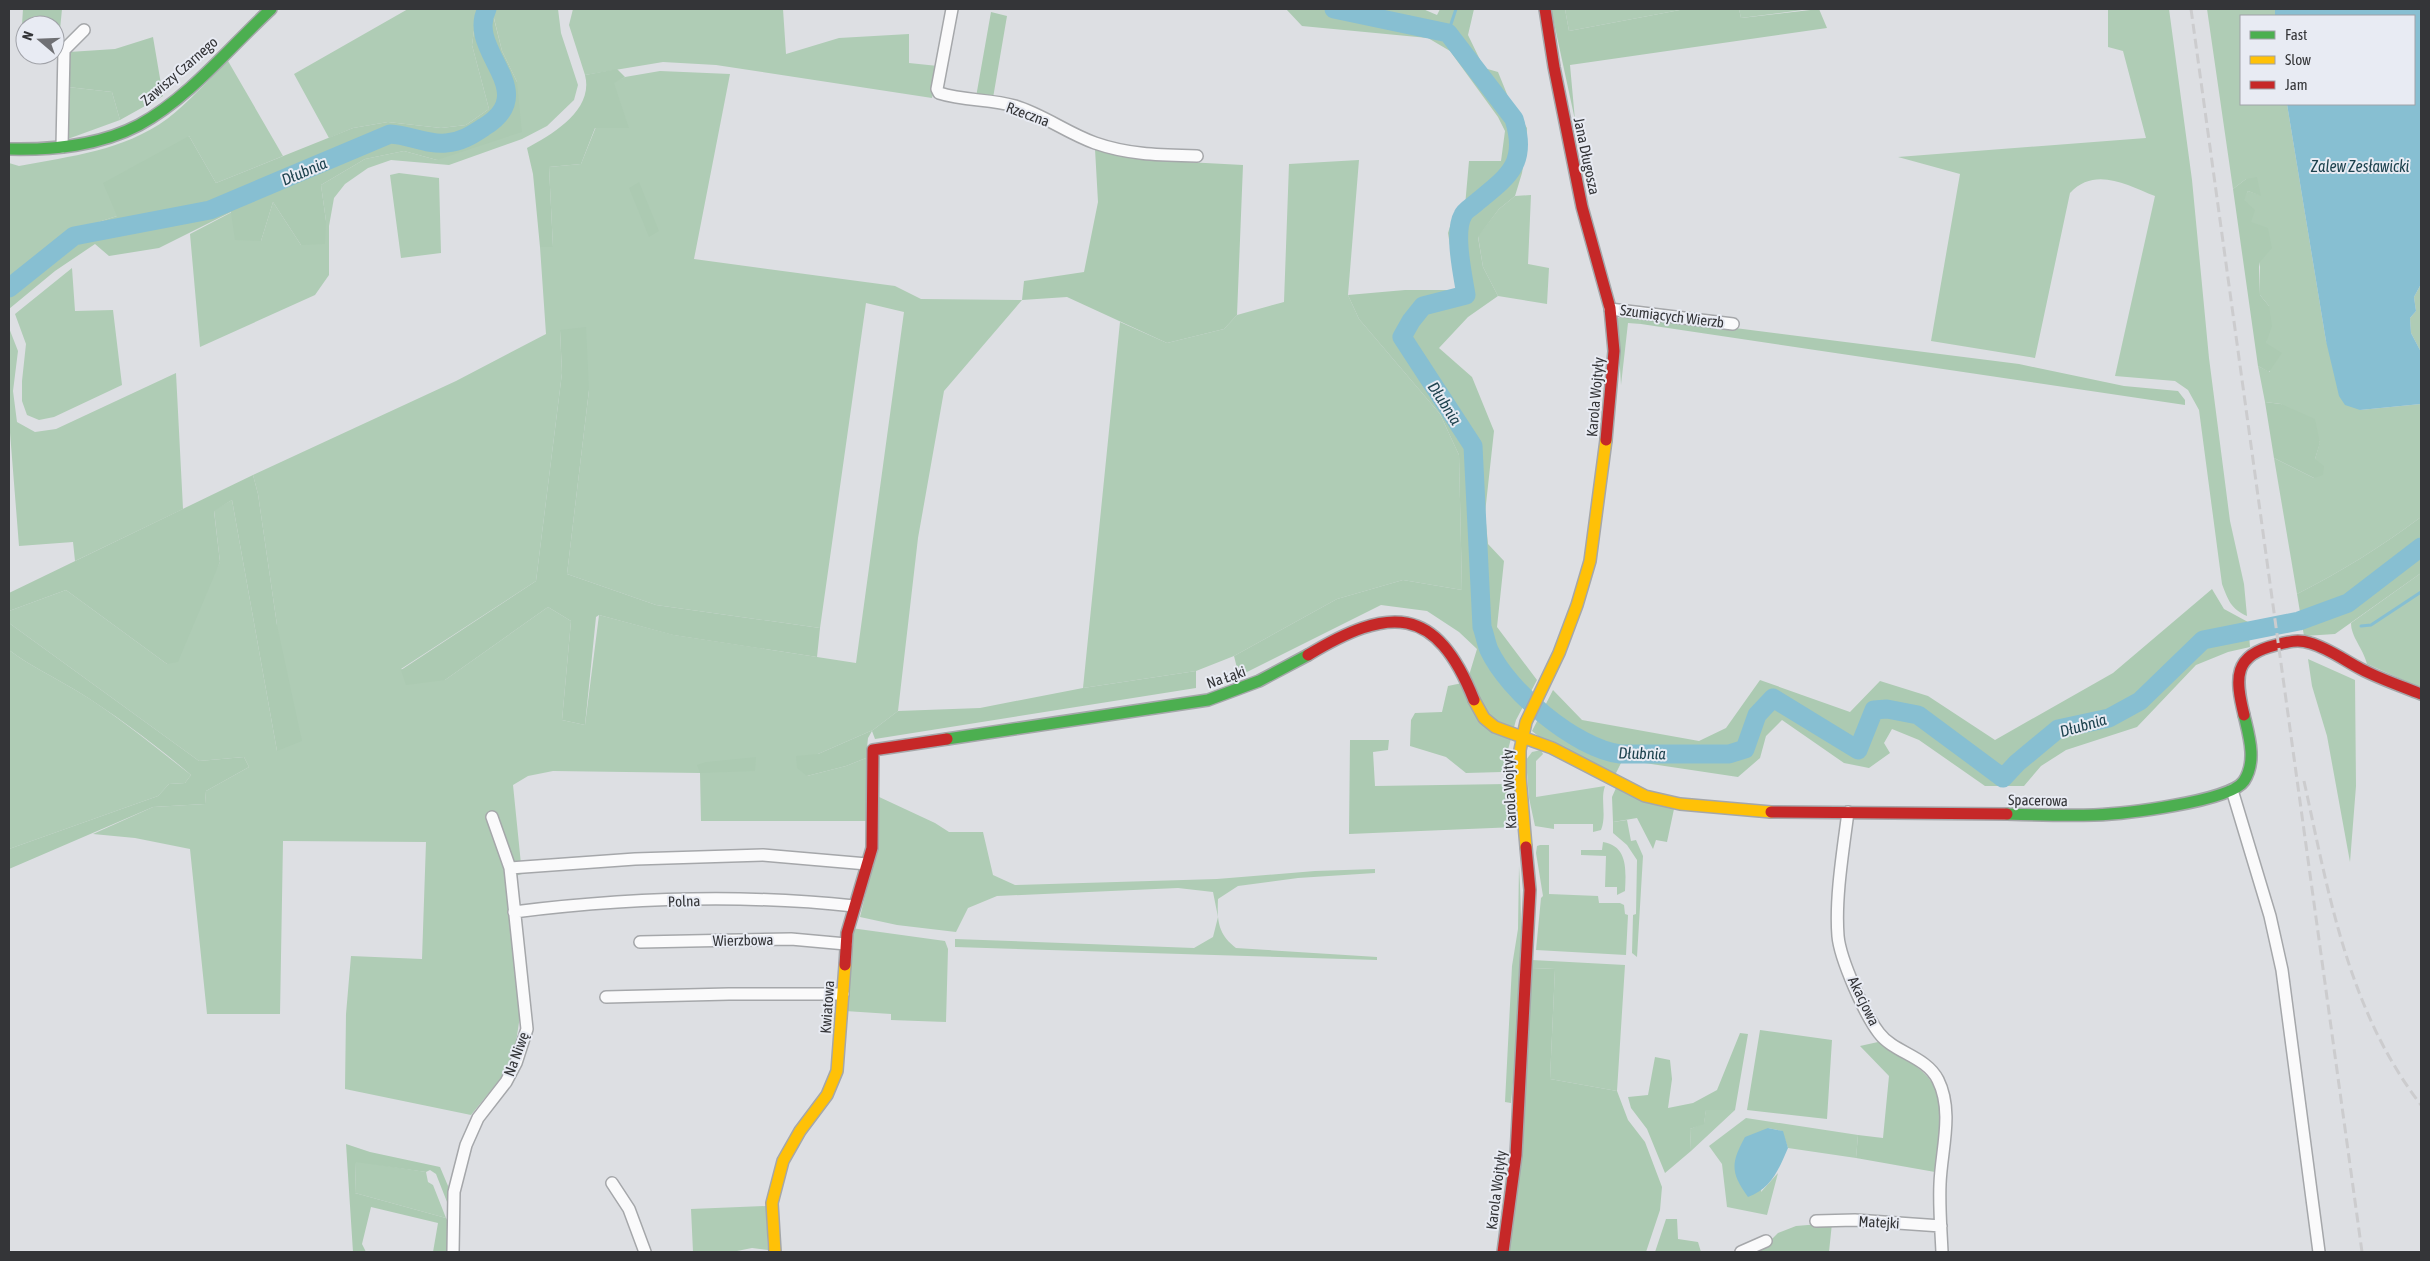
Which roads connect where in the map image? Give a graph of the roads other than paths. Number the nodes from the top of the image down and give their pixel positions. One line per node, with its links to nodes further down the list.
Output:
1 (271, 9): 5 (street, Zawiszy Czarnego)
2 (952, 9): 7 (street, Rzeczna)
3 (1545, 9): 8 (street, Jana Długosza)
4 (84, 30): 5 (street)
5 (62, 147): 6 (street, Zawiszy Czarnego)
6 (9, 150)
7 (1197, 156)
8 (1610, 308): 9 (street, Szumiących Wierzb); 11 (street, Karola Wojtyły)
9 (1733, 324)
10 (2421, 694): 13 (street, Spacerowa)
11 (1522, 736): 12 (street, Na Łąki); 14 (street, Spacerowa); 31 (street, Karola Wojtyły)
12 (873, 750): 16 (street, Kwiatowa)
13 (2232, 790): 14 (street, Spacerowa); 34 (street)
14 (1848, 812): 26 (street, Akacjowa)
15 (492, 817): 17 (street, Na Niwę)
16 (867, 864): 17 (street); 18 (street, Kwiatowa)
17 (510, 868): 19 (street, Na Niwę)
18 (854, 906): 19 (street, Polna); 21 (street, Kwiatowa)
19 (514, 912): 28 (street, Na Niwę)
20 (640, 942): 21 (street, Wierzbowa)
21 (846, 944): 22 (street, Kwiatowa)
22 (843, 994): 23 (street); 30 (street, Kwiatowa)
23 (606, 997)
24 (612, 1183): 29 (street)
25 (1816, 1221): 26 (street, Matejki)
26 (1941, 1226): 33 (street, Akacjowa)
27 (1766, 1242): 32 (street)
28 (453, 1252)
29 (646, 1252)
30 (775, 1252)
31 (1503, 1252)
32 (1742, 1252)
33 (1942, 1252)
34 (2320, 1252)

